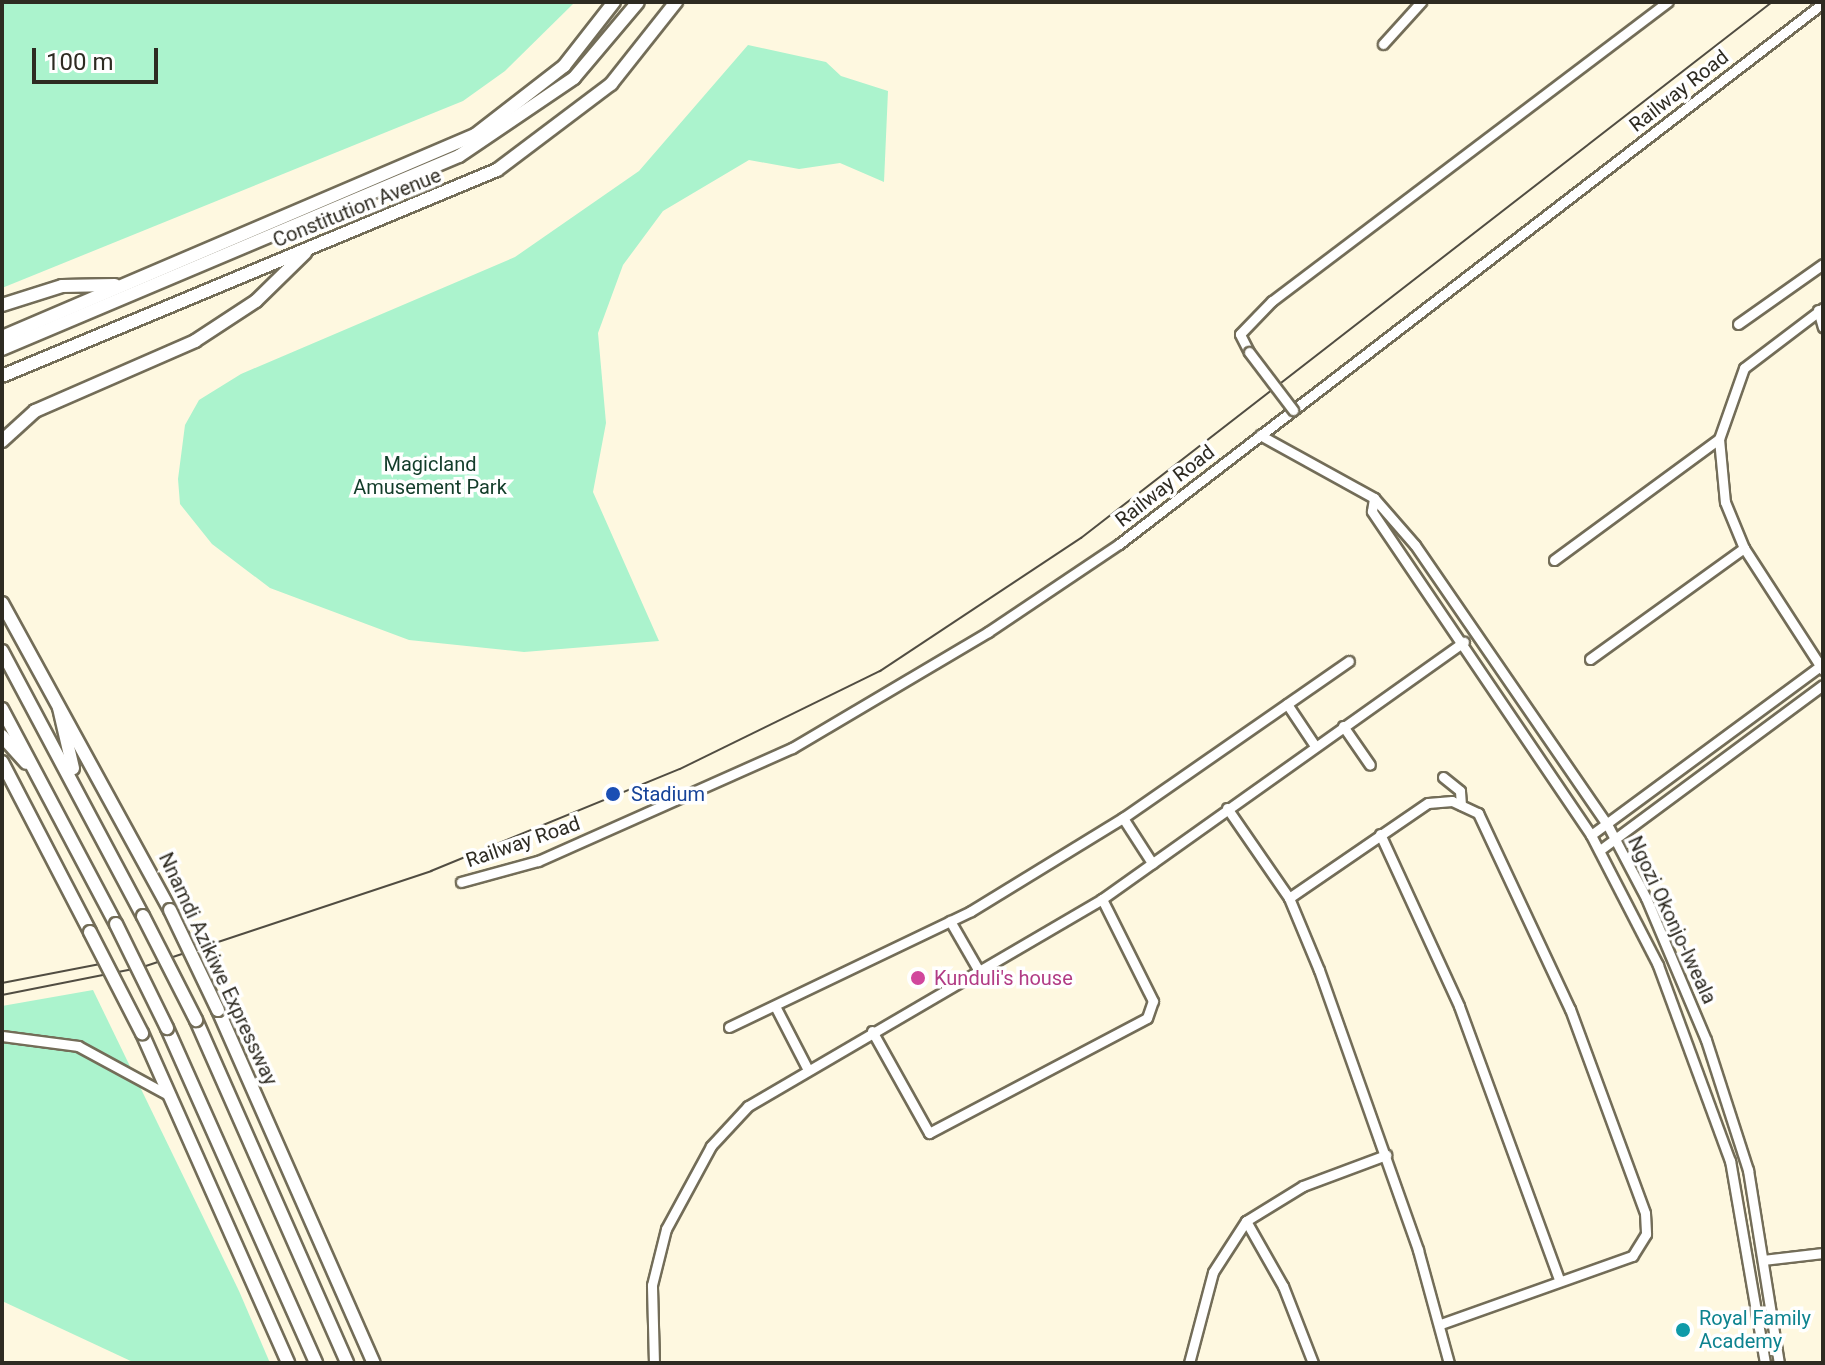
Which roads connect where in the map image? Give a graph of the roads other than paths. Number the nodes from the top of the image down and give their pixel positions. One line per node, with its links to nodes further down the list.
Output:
1 (614, 2): 8 (highway)
2 (676, 2): 9 (highway, Constitution Avenue)
3 (1421, 2): 7 (street)
4 (1668, 2): 19 (street, bridge)
5 (1823, 3): 19 (street, Railway Road)
6 (636, 5): 8 (highway); 17 (highway, Constitution Avenue)
7 (1383, 44)
8 (564, 66): 11 (highway)
9 (309, 249): 18 (highway, Constitution Avenue); 22 (highway)
10 (1823, 264): 14 (street)
11 (124, 284): 12 (highway); 16 (highway)
12 (2, 305)
13 (1820, 309): 15 (street); 21 (street)
14 (1738, 324)
15 (1823, 327)
16 (2, 337)
17 (2, 349)
18 (2, 376)
19 (1293, 410): 20 (street, Railway Road)
20 (1260, 435): 23 (street); 54 (street, Railway Road)
21 (1719, 439): 24 (street); 25 (street)
22 (2, 441)
23 (1374, 498): 27 (street, Ngozi Okonjo-Iweala); 28 (street, Ngozi Okonjo-Iweala)
24 (1744, 548): 30 (street); 32 (street)
25 (1554, 560)
26 (3, 604): 34 (highway, Nnamdi Azikiwe Expressway)
27 (1473, 636): 28 (street); 48 (street, Ngozi Okonjo-Iweala)
28 (1462, 644): 37 (street); 50 (street, Ngozi Okonjo-Iweala)
29 (2, 651): 44 (highway, Nnamdi Azikiwe Expressway)
30 (1590, 659)
31 (1349, 661): 35 (street)
32 (1822, 667): 48 (street)
33 (1823, 685): 51 (street)
34 (56, 696): 44 (highway); 75 (highway, Nnamdi Azikiwe Expressway, bridge)
35 (1287, 704): 39 (street); 47 (street)
36 (2, 709): 43 (highway)
37 (1343, 726): 39 (street); 41 (street)
38 (2, 736): 43 (highway)
39 (1315, 746): 46 (street)
40 (2, 762): 64 (highway, bridge)
41 (1370, 765)
42 (1443, 777): 45 (street)
43 (42, 781): 73 (highway, bridge)
44 (77, 783): 74 (highway, Nnamdi Azikiwe Expressway, bridge)
45 (1461, 805): 49 (street); 70 (street)
46 (1227, 808): 53 (street); 55 (street)
47 (1123, 818): 53 (street); 57 (street)
48 (1607, 824): 50 (street); 51 (street, Ngozi Okonjo-Iweala)
49 (1380, 834): 55 (street); 70 (street)
50 (1591, 835): 52 (street, Ngozi Okonjo-Iweala)
51 (1615, 839): 52 (street); 68 (street, Ngozi Okonjo-Iweala)
52 (1600, 850): 69 (street, Ngozi Okonjo-Iweala)
53 (1152, 863): 56 (street)
54 (461, 882)
55 (1289, 898): 65 (street)
56 (1102, 899): 58 (street); 61 (street)
57 (950, 921): 58 (street); 59 (street)
58 (980, 973): 61 (street)
59 (775, 1006): 60 (street); 63 (street)
60 (729, 1027)
61 (872, 1031): 63 (street)
62 (2, 1036): 64 (street)
63 (806, 1066): 76 (street)
64 (170, 1096): 72 (highway)
65 (1386, 1155): 66 (street); 71 (street)
66 (1246, 1221): 77 (street); 78 (street)
67 (1823, 1253): 68 (street)
68 (1766, 1260): 69 (street); 81 (street, Ngozi Okonjo-Iweala)
69 (1751, 1261): 80 (street, Ngozi Okonjo-Iweala)
70 (1559, 1280): 71 (street)
71 (1441, 1324): 79 (street)
72 (288, 1363)
73 (316, 1363)
74 (347, 1363)
75 (374, 1363)
76 (654, 1363)
77 (1189, 1363)
78 (1313, 1363)
79 (1449, 1363)
80 (1765, 1363)
81 (1779, 1363)

